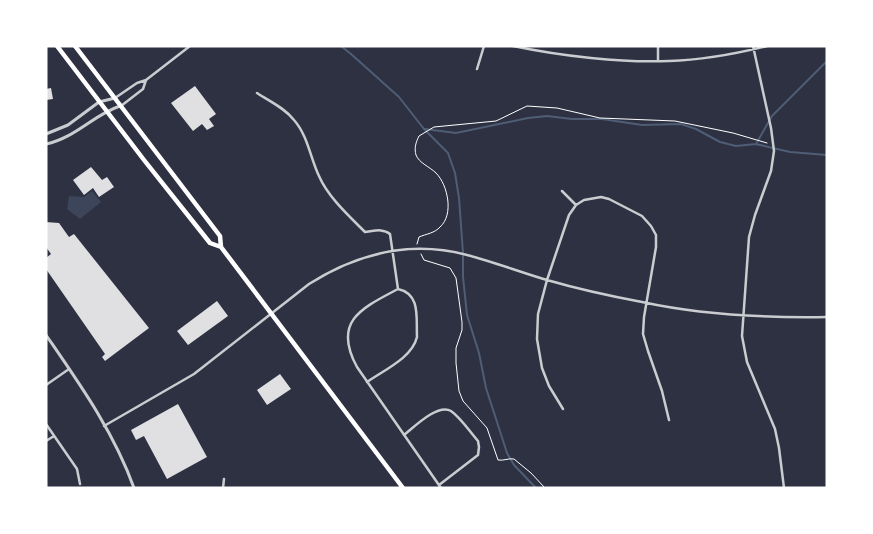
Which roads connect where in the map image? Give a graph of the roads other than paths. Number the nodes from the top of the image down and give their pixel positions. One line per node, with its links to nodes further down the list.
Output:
1 (57, 46): 14 (main road)
2 (75, 46): 13 (main road)
3 (190, 46): 11 (street)
4 (484, 46): 10 (street)
5 (513, 46): 9 (street)
6 (658, 46): 9 (street)
7 (767, 46): 8 (street)
8 (754, 48): 9 (street); 27 (street)
9 (658, 61)
10 (477, 69)
11 (146, 80): 13 (street); 15 (street)
12 (257, 93): 22 (street)
13 (115, 98): 14 (street); 15 (main road)
14 (100, 102): 16 (main road); 17 (street)
15 (121, 106): 16 (street); 21 (main road)
16 (106, 111): 18 (street); 21 (main road)
17 (46, 134)
18 (46, 144)
19 (562, 191): 20 (street)
20 (576, 205): 23 (street); 25 (street)
21 (221, 247): 26 (main road)
22 (392, 252): 23 (street); 24 (street); 26 (street)
23 (547, 280): 25 (street); 33 (street)
24 (398, 289): 31 (street); 31 (street)
25 (646, 303): 27 (street); 34 (street)
26 (271, 313): 36 (street); 45 (main road)
27 (742, 315): 28 (street); 46 (street)
28 (827, 317)
29 (46, 335): 30 (street)
30 (69, 369): 32 (street); 36 (street)
31 (367, 382): 37 (street)
32 (46, 385)
33 (563, 409)
34 (669, 420)
35 (46, 424): 38 (street)
36 (104, 426): 43 (street)
37 (404, 435): 42 (street); 42 (street)
38 (54, 436): 39 (street); 41 (street)
39 (46, 441)
40 (224, 479): 44 (street)
41 (80, 484)
42 (440, 486)
43 (134, 488)
44 (223, 488)
45 (403, 488)
46 (784, 488)

